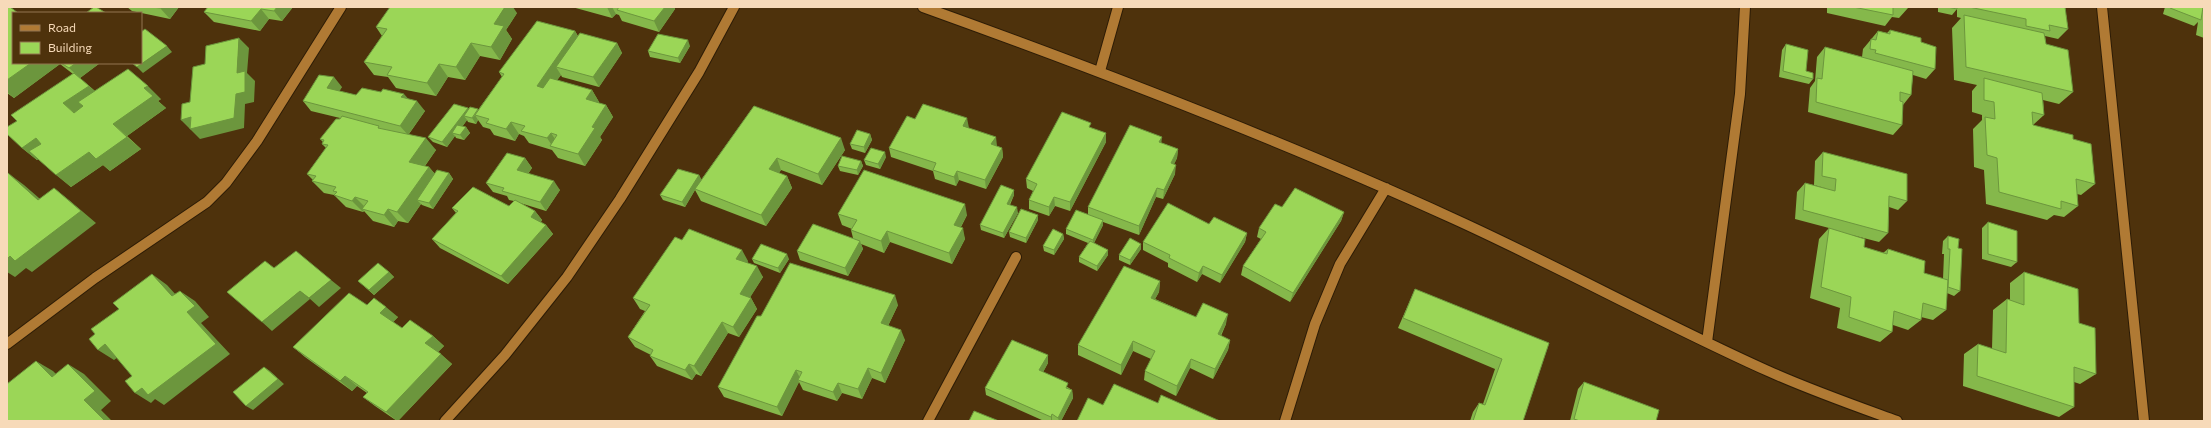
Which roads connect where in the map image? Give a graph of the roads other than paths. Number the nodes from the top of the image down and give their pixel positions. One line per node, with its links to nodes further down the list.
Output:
1 (341, 7): 11 (street)
2 (734, 7): 12 (street)
3 (924, 7): 7 (street)
4 (1118, 7): 7 (street)
5 (1746, 7): 10 (street)
6 (2102, 7): 16 (street)
7 (1100, 71): 8 (street)
8 (1386, 188): 10 (street); 14 (street)
9 (1016, 257): 13 (street)
10 (1707, 342): 15 (street)
11 (7, 344)
12 (445, 421)
13 (928, 421)
14 (1285, 421)
15 (1898, 421)
16 (2144, 421)

